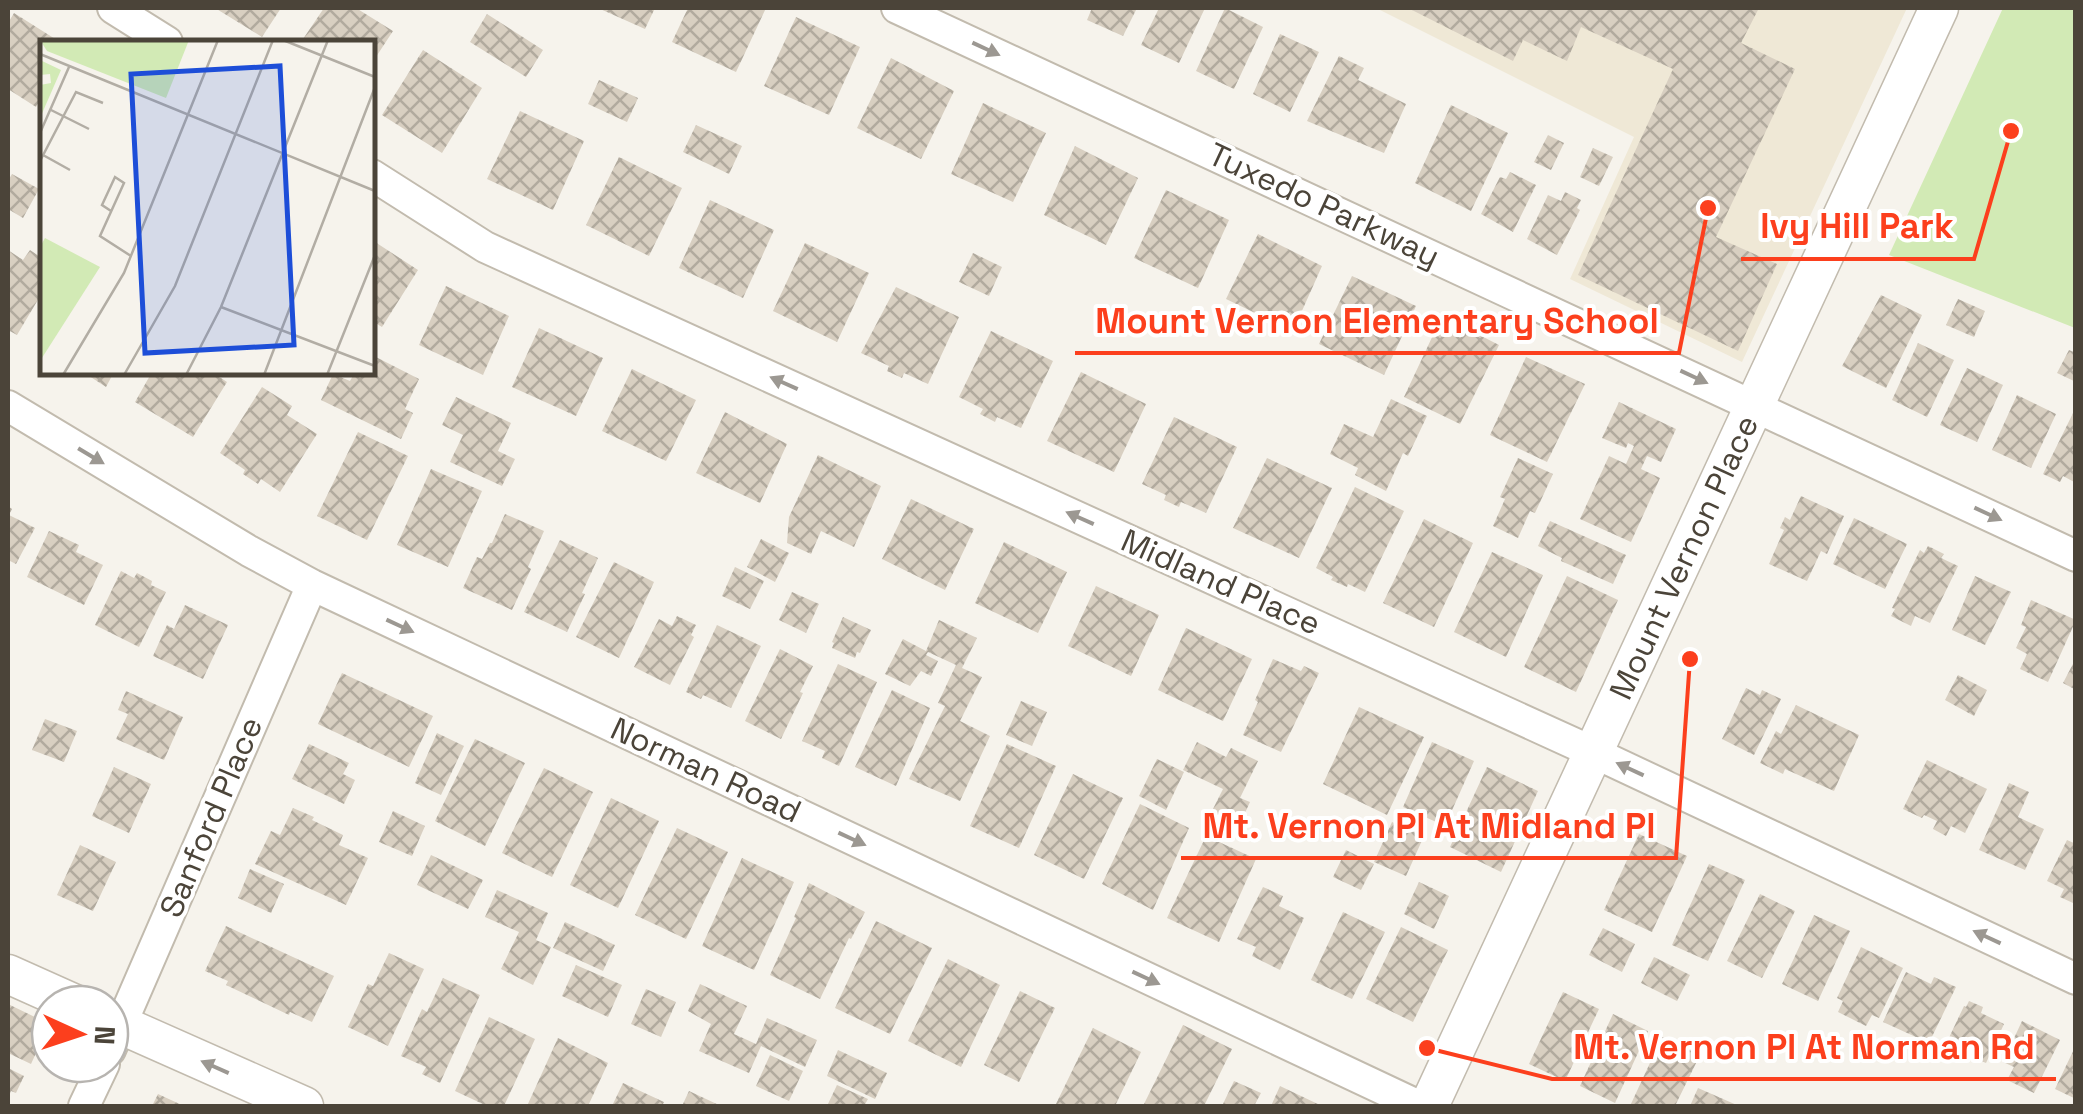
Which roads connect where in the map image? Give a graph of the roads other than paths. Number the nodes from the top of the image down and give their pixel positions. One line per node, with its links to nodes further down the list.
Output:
1 (113, 8): 4 (street)
2 (898, 8): 6 (street, Tuxedo Parkway, one-way to 6)
3 (1940, 8): 6 (street, Mount Vernon Place)
4 (164, 40)
5 (375, 176): 10 (street, Midland Place, one-way to 5)
6 (1755, 405): 8 (street, Tuxedo Parkway, one-way to 8); 10 (street, Mount Vernon Place)
7 (8, 406): 9 (street, Norman Road, one-way to 9)
8 (2076, 556)
9 (312, 585): 12 (street, Sanford Place); 15 (street, Norman Road, one-way to 15)
10 (1594, 752): 11 (street, Midland Place, one-way to 10); 16 (street, Mount Vernon Place)
11 (2076, 978)
12 (130, 995)
13 (130, 1037): 14 (street, one-way to 13)
14 (304, 1106)
15 (1419, 1106)
16 (1429, 1106)

